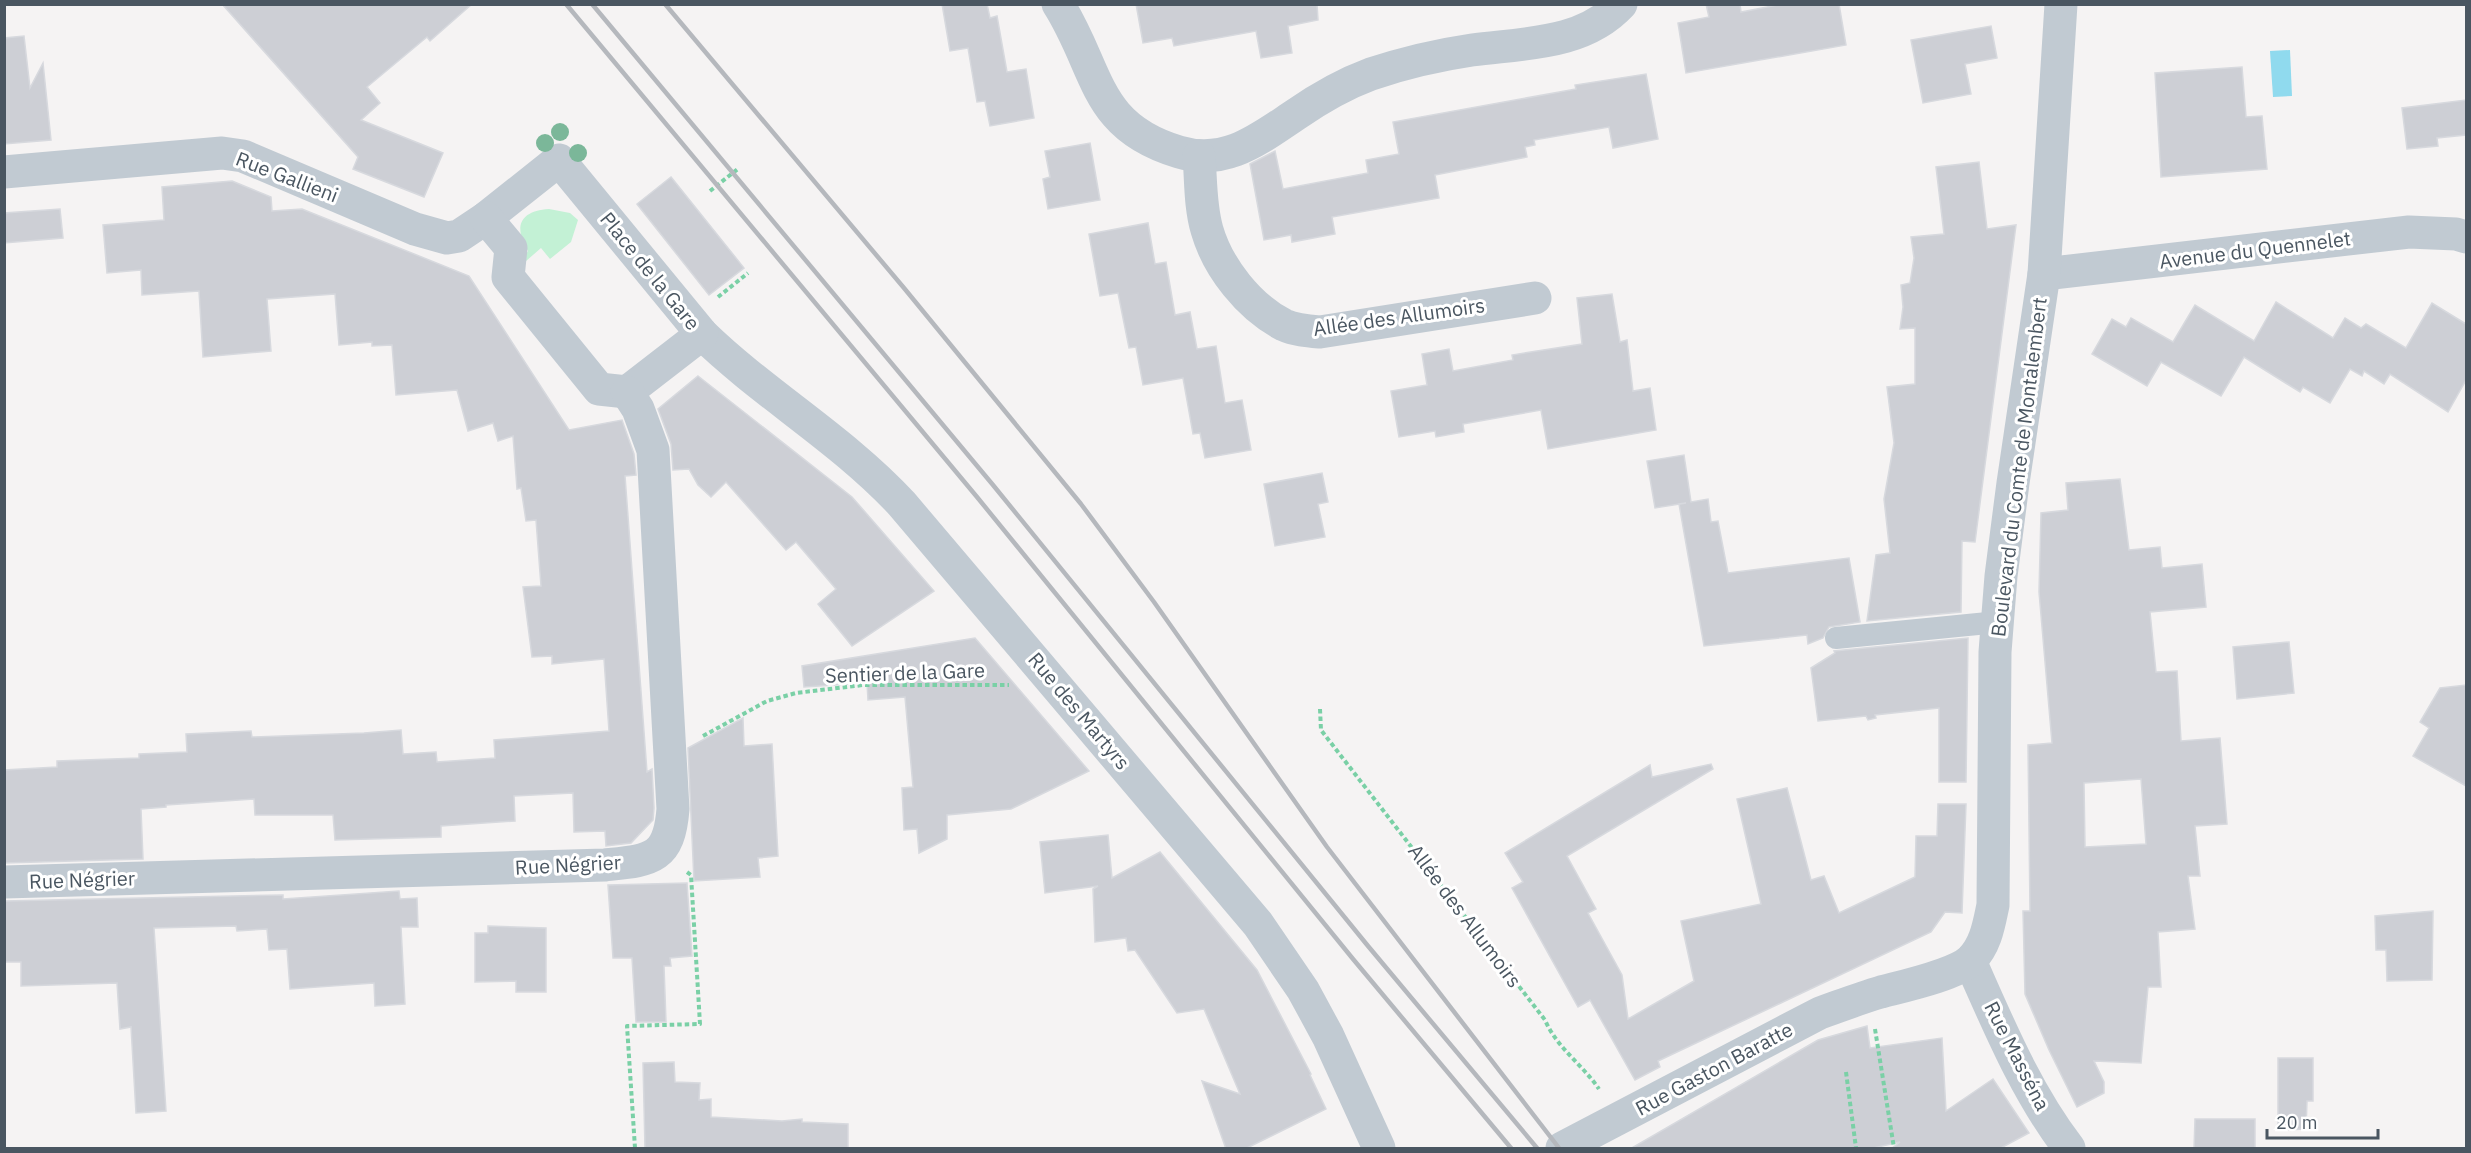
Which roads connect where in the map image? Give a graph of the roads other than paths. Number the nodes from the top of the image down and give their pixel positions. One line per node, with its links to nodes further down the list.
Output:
1 (1058, 4): 4 (street)
2 (1621, 4): 4 (street)
3 (2061, 4): 8 (street, Boulevard du Comte de Montalembert)
4 (1199, 156): 9 (street, Allée des Allumoirs)
5 (4, 172): 6 (street, Rue Gallieni)
6 (486, 218): 10 (street, Place de la Gare); 11 (street)
7 (2466, 237): 8 (street, Avenue du Quennelet)
8 (2044, 274): 12 (street, Boulevard du Comte de Montalembert)
9 (1535, 298)
10 (702, 334): 11 (street, Place de la Gare); 16 (street, Rue des Martyrs)
11 (627, 392): 14 (street, Rue Négrier)
12 (1998, 622): 13 (lane); 15 (street, Boulevard du Comte de Montalembert)
13 (1836, 638)
14 (4, 882)
15 (1970, 961): 17 (street, Rue Gaston Baratte); 18 (street, Rue Masséna)
16 (1379, 1149)
17 (1562, 1149)
18 (2069, 1149)

